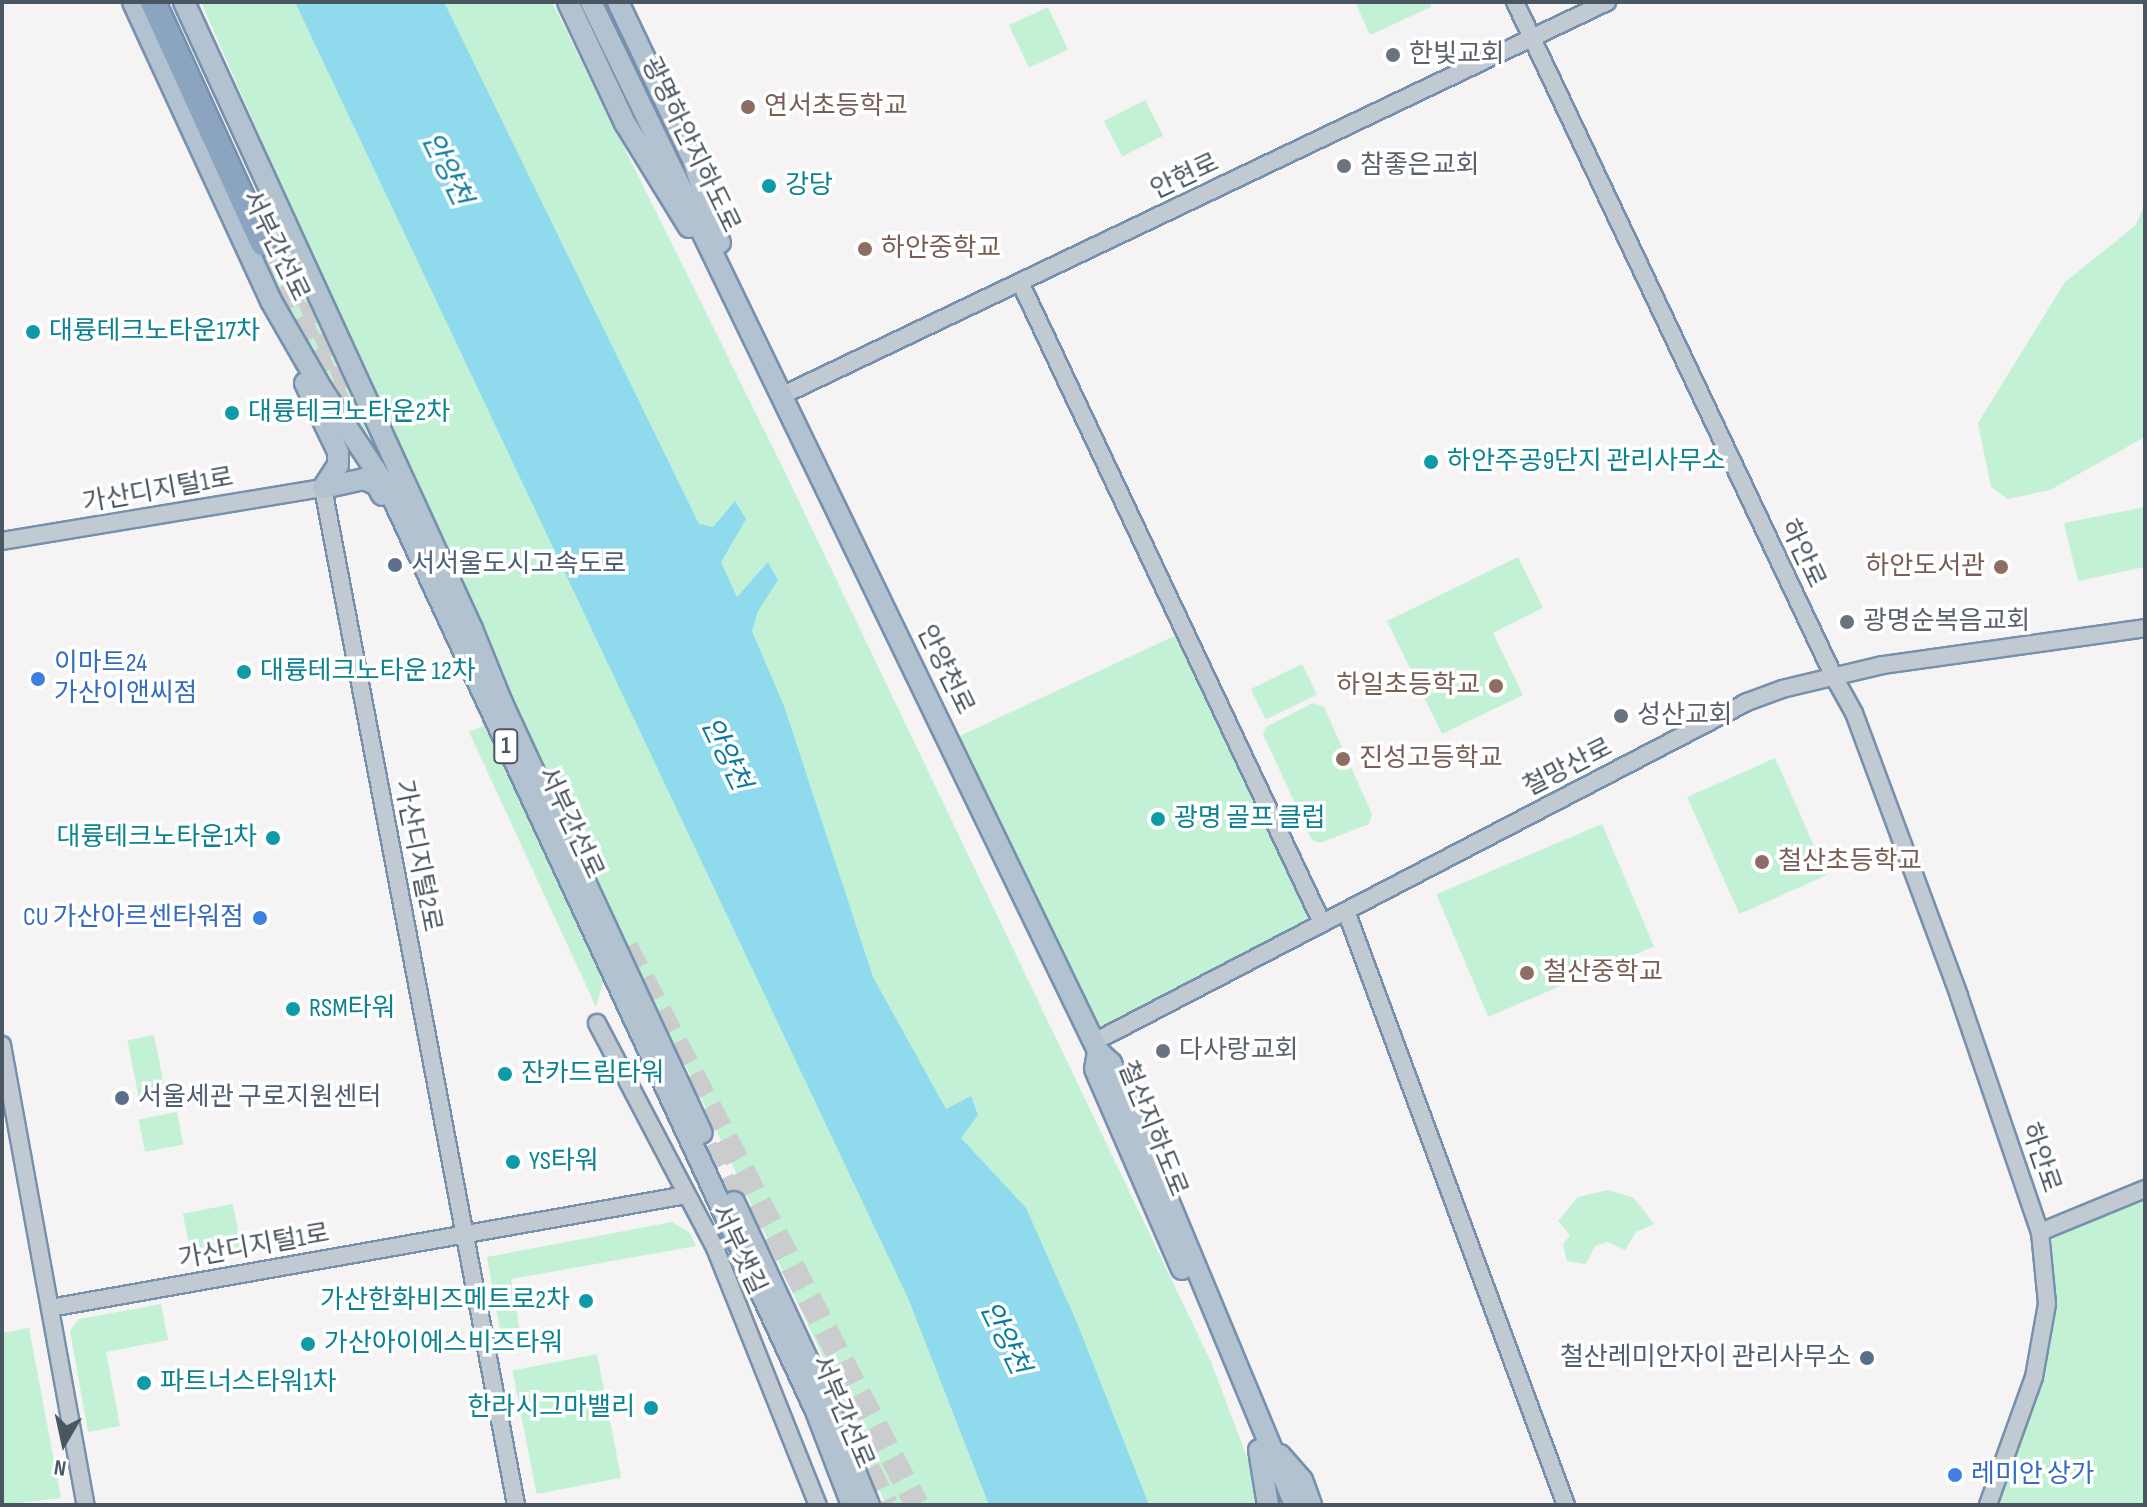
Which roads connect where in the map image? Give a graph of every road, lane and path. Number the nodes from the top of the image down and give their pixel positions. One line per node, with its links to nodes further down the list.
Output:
1 (133, 2): 14 (main road, 서부간선로 / 1)
2 (153, 2): 3 (highway)
3 (168, 2)
4 (184, 2): 12 (main road, 서부간선로 / 1)
5 (197, 2): 12 (main road)
6 (568, 2): 15 (main road)
7 (591, 2): 15 (main road, 광명하안지하도로)
8 (618, 2): 15 (main road)
9 (1515, 2): 11 (street, 하안로)
10 (1607, 2): 11 (street, 안현로)
11 (1532, 39): 13 (street, 안현로); 21 (street, 하안로)
12 (279, 207): 33 (main road, 서부간선로 / 1)
13 (1020, 282): 16 (street, 안현로); 23 (street)
14 (271, 301): 17 (main road); 20 (main road, 서부간선로 / 1)
15 (742, 312): 16 (main road, 안양천로)
16 (783, 395): 26 (main road, 안양천로)
17 (323, 488): 18 (street, 가산디지털1로); 20 (main road); 30 (street, 가산디지털2로)
18 (2, 541)
19 (2145, 628): 21 (street, 철망산로)
20 (460, 645): 37 (main road, 서부간선로 / 1)
21 (1834, 677): 22 (street, 철망산로); 29 (street, 하안로)
22 (1346, 911): 23 (street, 철망산로); 44 (street)
23 (1322, 923): 26 (street, 철망산로)
24 (597, 1023): 28 (street, 서부샛길)
25 (2, 1045): 31 (street)
26 (1096, 1047): 32 (main road, 철산지하도로)
27 (2145, 1189): 29 (street)
28 (686, 1195): 30 (street); 36 (street, 서부샛길)
29 (2040, 1232): 45 (street, 하안로)
30 (466, 1233): 31 (street, 가산디지털1로); 35 (street, 가산디지털2로)
31 (50, 1308): 34 (street)
32 (1264, 1446): 40 (main road); 41 (main road, 철산지하도로); 42 (main road, 철산지하도로); 43 (main road)
33 (848, 1452): 38 (main road, 서부간선로 / 1); 39 (main road)
34 (86, 1505)
35 (516, 1505)
36 (818, 1505)
37 (852, 1505)
38 (869, 1505)
39 (878, 1505)
40 (1268, 1505)
41 (1280, 1505)
42 (1295, 1505)
43 (1311, 1505)
44 (1566, 1505)
45 (1988, 1505)

